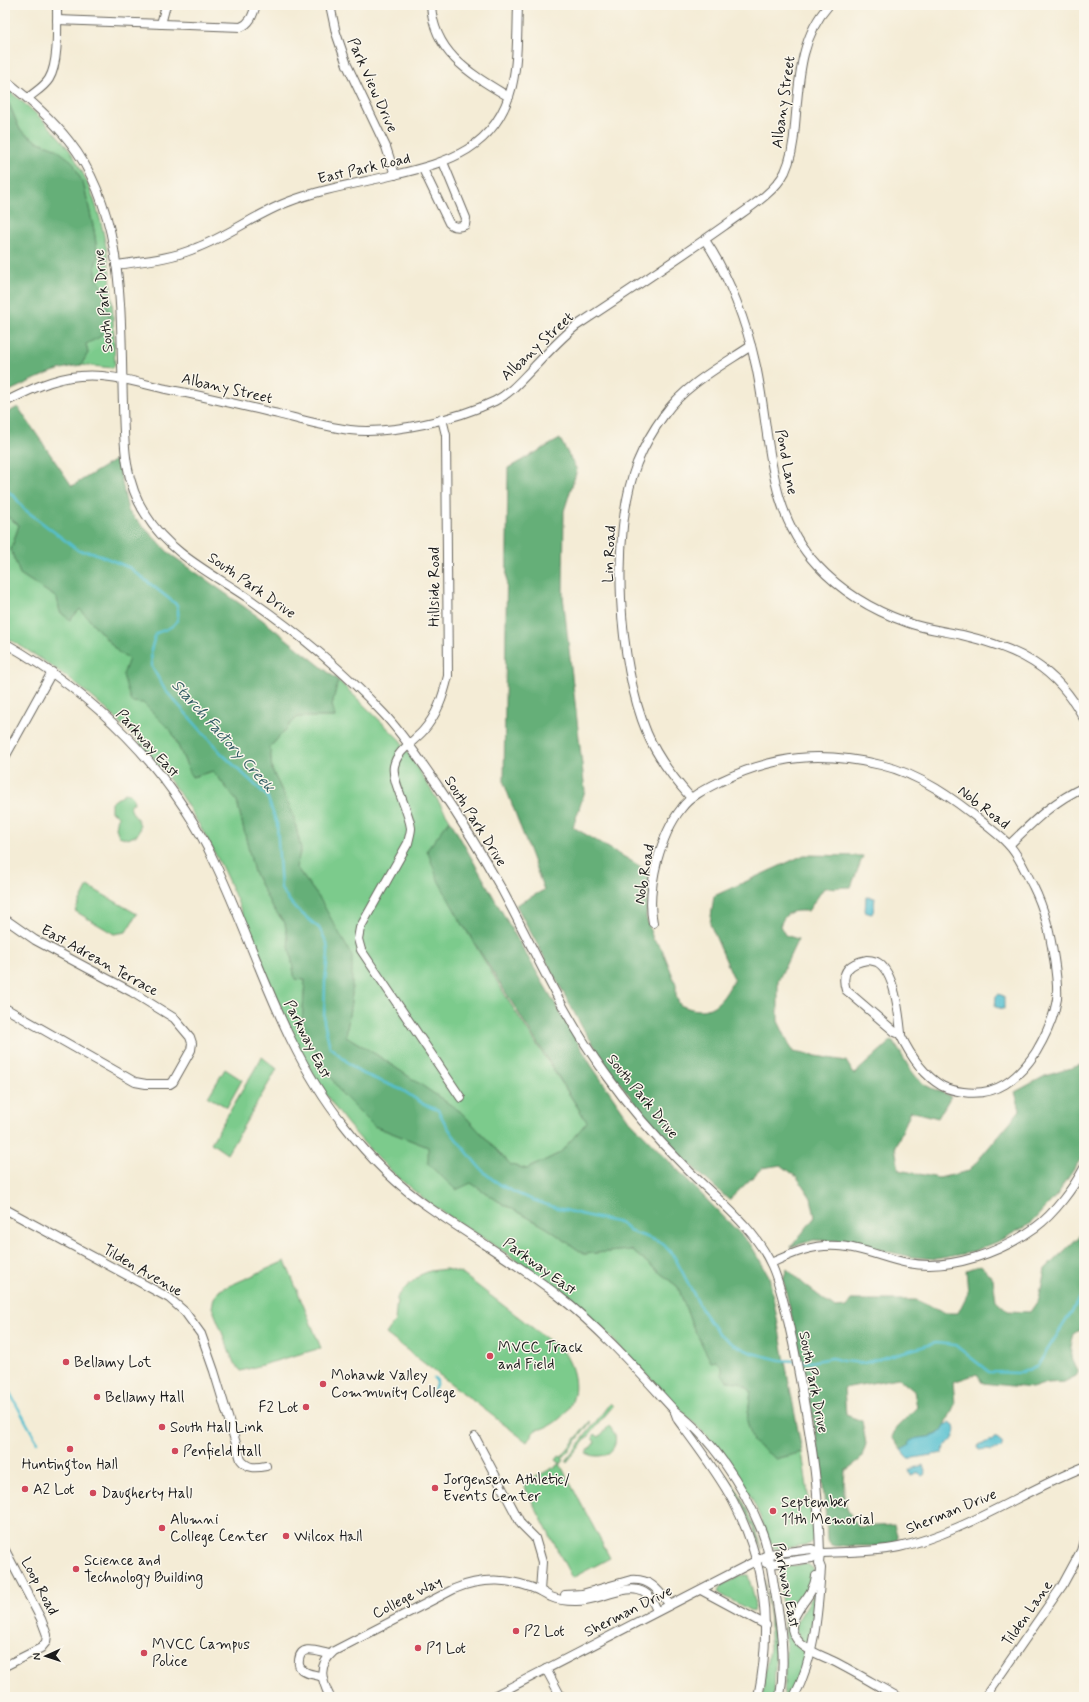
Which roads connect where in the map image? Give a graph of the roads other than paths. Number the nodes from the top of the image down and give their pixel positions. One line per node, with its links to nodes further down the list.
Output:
1 (57, 5): 8 (street)
2 (166, 5): 9 (street)
3 (256, 5): 9 (street)
4 (330, 5): 15 (street, Park View Drive)
5 (431, 5): 11 (street)
6 (518, 5): 11 (street, East Park Road)
7 (829, 5): 16 (street, Albany Street)
8 (57, 20): 9 (street); 12 (street)
9 (161, 24)
10 (5, 80): 12 (street, South Park Drive)
11 (509, 97): 13 (street, East Park Road)
12 (28, 98): 17 (street, South Park Drive)
13 (443, 162): 14 (street, East Park Road); 14 (street)
14 (423, 169): 15 (street, East Park Road)
15 (394, 175): 17 (street, East Park Road)
16 (705, 240): 18 (street, Pond Lane); 21 (street, Albany Street)
17 (116, 265): 19 (street, South Park Drive)
18 (751, 346): 24 (street, Pond Lane); 28 (street, Lin Road)
19 (122, 380): 20 (street, Albany Street); 21 (street, Albany Street); 25 (street, South Park Drive)
20 (5, 402)
21 (442, 419): 25 (street, Hillside Road)
22 (5, 643): 23 (street, Parkway East)
23 (52, 672): 26 (street); 38 (street, Parkway East)
24 (1084, 719)
25 (409, 744): 34 (street, Hillside Road); 37 (street, South Park Drive)
26 (5, 757)
27 (1084, 787): 29 (street)
28 (691, 798): 29 (street, Nob Road); 31 (street, Nob Road)
29 (1009, 845): 33 (street, Nob Road)
30 (5, 919): 32 (street, East Adrean Terrace)
31 (653, 923)
32 (5, 1008)
33 (900, 1034): 33 (street, Nob Road)
34 (461, 1098)
35 (1084, 1168): 37 (street)
36 (5, 1209): 40 (street, Tilden Avenue)
37 (771, 1263): 44 (street, South Park Drive)
38 (675, 1412): 45 (street, Parkway East); 46 (street, Parkway East)
39 (475, 1436): 50 (street)
40 (266, 1466)
41 (1084, 1467): 44 (street, Sherman Drive)
42 (1084, 1540): 66 (street, Tilden Lane)
43 (5, 1550): 56 (street, Loop Road)
44 (820, 1553): 45 (street, Sherman Drive); 47 (street, South Park Drive); 48 (street, Sherman Drive)
45 (768, 1554): 46 (street, Sherman Drive); 48 (street, Parkway East)
46 (757, 1561): 48 (street, Sherman Drive); 49 (street, Sherman Drive); 53 (street, Parkway East)
47 (819, 1563): 54 (street, South Park Drive); 54 (street)
48 (771, 1564): 63 (street, Parkway East)
49 (701, 1590): 51 (street, Sherman Drive); 53 (street)
50 (543, 1592): 51 (street, College Way); 52 (street, College Way); 55 (street, College Way)
51 (670, 1605): 52 (street, Sherman Drive)
52 (657, 1611): 57 (street, Sherman Drive)
53 (766, 1626): 62 (street, Parkway East)
54 (812, 1651): 64 (street); 65 (street)
55 (330, 1654): 58 (street); 58 (street)
56 (5, 1666)
57 (546, 1669): 60 (street, Sherman Drive); 61 (street)
58 (322, 1677): 59 (street)
59 (330, 1697)
60 (492, 1697)
61 (561, 1697)
62 (758, 1697)
63 (780, 1697)
64 (794, 1697)
65 (898, 1697)
66 (985, 1697)

